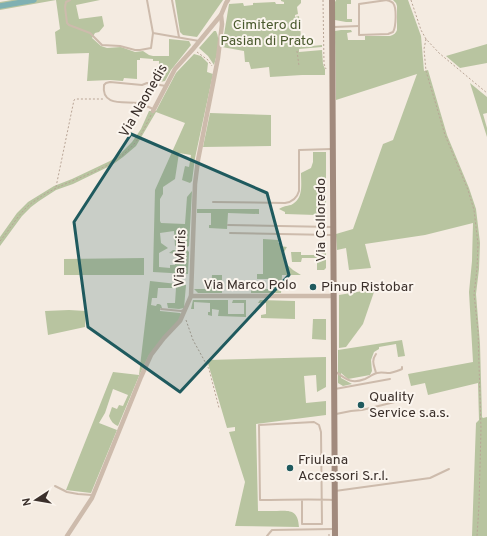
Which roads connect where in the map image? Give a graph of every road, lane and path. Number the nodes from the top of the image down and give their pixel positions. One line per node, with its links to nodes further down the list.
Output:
1 (70, 0): 10 (lane)
2 (147, 0): 10 (lane)
3 (172, 0): 11 (lane)
4 (228, 0): 7 (street, Via Muris)
5 (332, 0): 9 (main road, Via Colloredo)
6 (411, 0): 13 (path)
7 (221, 15): 14 (street, Via Naonedis); 21 (street, Via Muris)
8 (359, 26): 8 (lane); 9 (lane)
9 (332, 27): 26 (main road, Via Colloredo)
10 (153, 33): 11 (lane)
11 (179, 37): 14 (lane)
12 (244, 37): 16 (path)
13 (426, 38): 23 (path); 57 (path)
14 (200, 41): 18 (street, Via Naonedis)
15 (270, 41): 17 (path)
16 (226, 43)
17 (269, 44)
18 (193, 49): 21 (path); 22 (street, Via Naonedis)
19 (297, 51): 20 (path)
20 (298, 66)
21 (216, 72): 34 (street, Via Muris)
22 (166, 86): 24 (lane); 25 (street, Via Naonedis)
23 (487, 93)
24 (107, 98): 25 (lane); 27 (path)
25 (154, 110): 27 (path, Via Naonedis)
26 (333, 149): 28 (lane); 30 (main road, Via Colloredo)
27 (56, 188): 33 (path, Via Naonedis)
28 (213, 202)
29 (228, 225): 30 (lane)
30 (333, 227): 32 (main road, Via Colloredo)
31 (230, 233): 32 (lane)
32 (333, 235): 35 (main road, Via Colloredo)
33 (0, 241)
34 (191, 296): 35 (street, Via Marco Polo); 37 (street, Via Muris)
35 (334, 296): 40 (main road, Via Colloredo)
36 (161, 309): 37 (lane)
37 (185, 310): 45 (path); 50 (street, Via Muris)
38 (376, 354): 41 (lane)
39 (402, 368): 41 (lane)
40 (334, 371): 41 (lane); 43 (main road, Via Colloredo)
41 (376, 373)
42 (390, 379): 43 (lane)
43 (334, 389): 46 (main road, Via Colloredo)
44 (407, 399): 46 (lane)
45 (219, 408)
46 (334, 415): 49 (main road, Via Colloredo)
47 (449, 469): 49 (lane)
48 (56, 486): 50 (lane)
49 (335, 491): 53 (main road, Via Colloredo)
50 (93, 495): 55 (street, Via Muris)
51 (302, 500): 52 (lane); 52 (lane); 52 (lane)
52 (322, 500): 53 (lane)
53 (335, 500): 54 (main road, Via Colloredo)
54 (335, 533): 56 (lane)
55 (67, 536)
56 (267, 536)
57 (477, 536)

